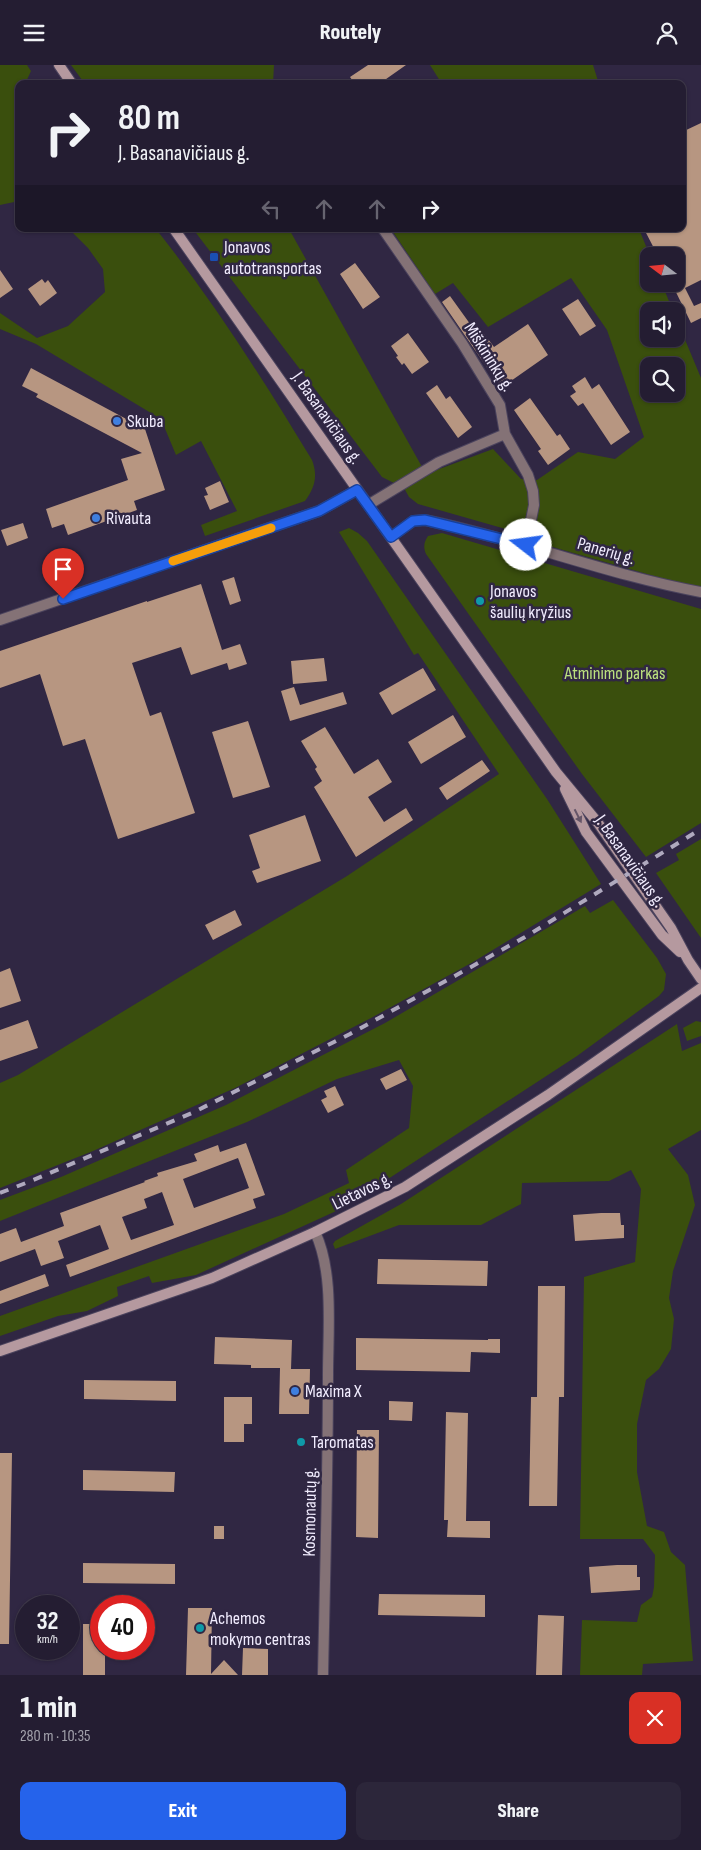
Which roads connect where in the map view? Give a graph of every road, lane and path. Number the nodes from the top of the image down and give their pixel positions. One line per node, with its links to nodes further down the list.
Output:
1 (58, 65): 2 (main road)
2 (69, 80)
3 (176, 232): 6 (main road, J. Basanavičiaus g.)
4 (385, 232): 5 (street, Miškininkų g.)
5 (505, 434): 7 (street); 9 (street, Miškininkų g.)
6 (357, 490): 7 (main road, J. Basanavičiaus g.); 11 (street)
7 (368, 505): 8 (main road, J. Basanavičiaus g.)
8 (391, 537): 9 (street, Panerių g.); 12 (main road, J. Basanavičiaus g.)
9 (526, 545): 10 (street, Panerių g.)
10 (701, 592)
11 (0, 620)
12 (556, 772): 13 (main road, J. Basanavičiaus g.); 13 (main road, J. Basanavičiaus g., one-way to 13)
13 (688, 960): 14 (main road, J. Basanavičiaus g.)
14 (701, 979)
15 (701, 987): 16 (main road, Lietavos g.)
16 (315, 1232): 17 (main road, Lietavos g.); 18 (street, Kosmonautų g.)
17 (0, 1351)
18 (324, 1675)

